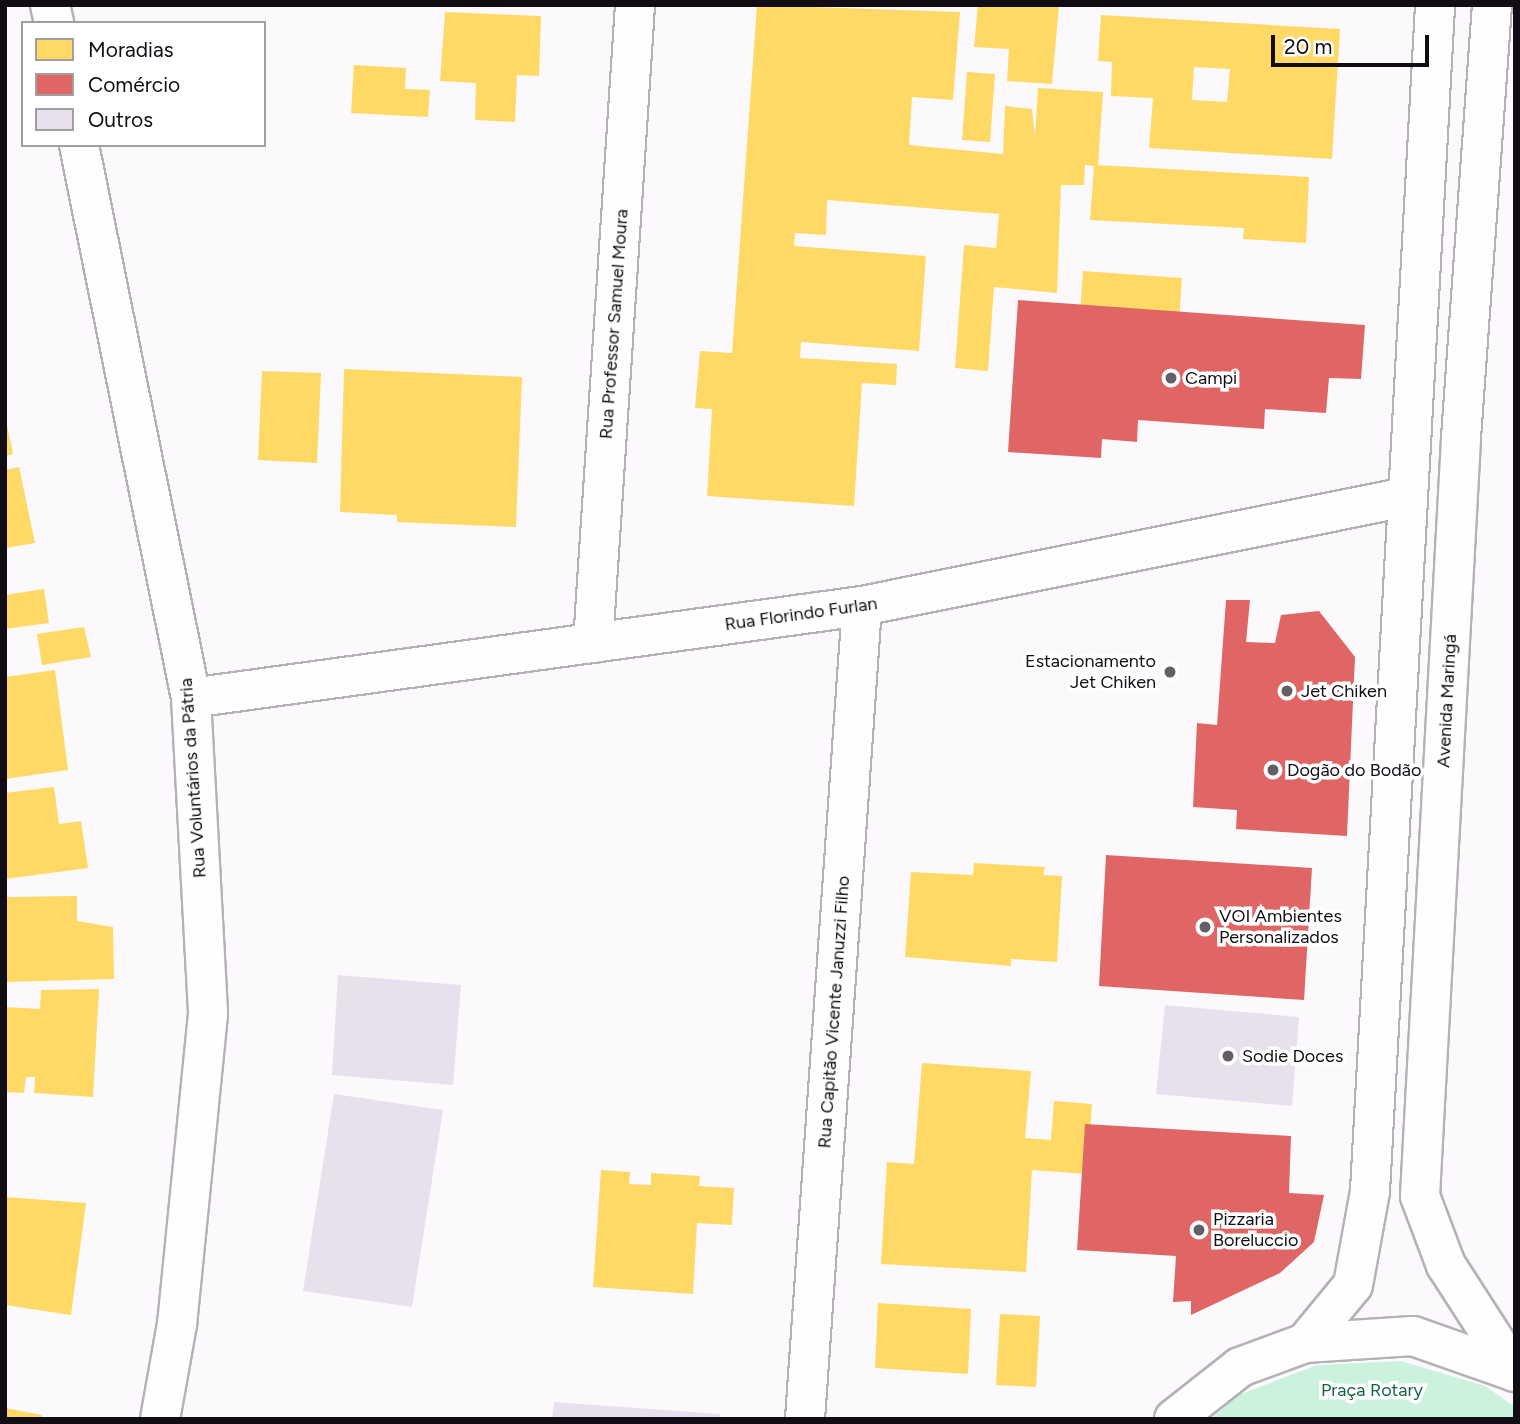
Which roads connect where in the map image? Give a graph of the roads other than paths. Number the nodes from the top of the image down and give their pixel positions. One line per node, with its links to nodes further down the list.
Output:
1 (635, 5): 7 (street, Rua Professor Samuel Moura)
2 (1435, 5): 5 (street)
3 (1492, 5): 10 (street, Avenida Maringá)
4 (79, 147): 8 (street, Rua Voluntários da Pátria)
5 (1406, 497): 6 (street, Rua Florindo Furlan); 9 (street)
6 (862, 606): 7 (street, Rua Florindo Furlan); 12 (street, Rua Capitão Vicente Januzzi Filho)
7 (593, 643): 8 (street, Rua Florindo Furlan)
8 (191, 698): 11 (street, Rua Voluntários da Pátria)
9 (1305, 1343): 10 (street); 13 (street)
10 (1515, 1372)
11 (160, 1419)
12 (805, 1419)
13 (1174, 1419)

